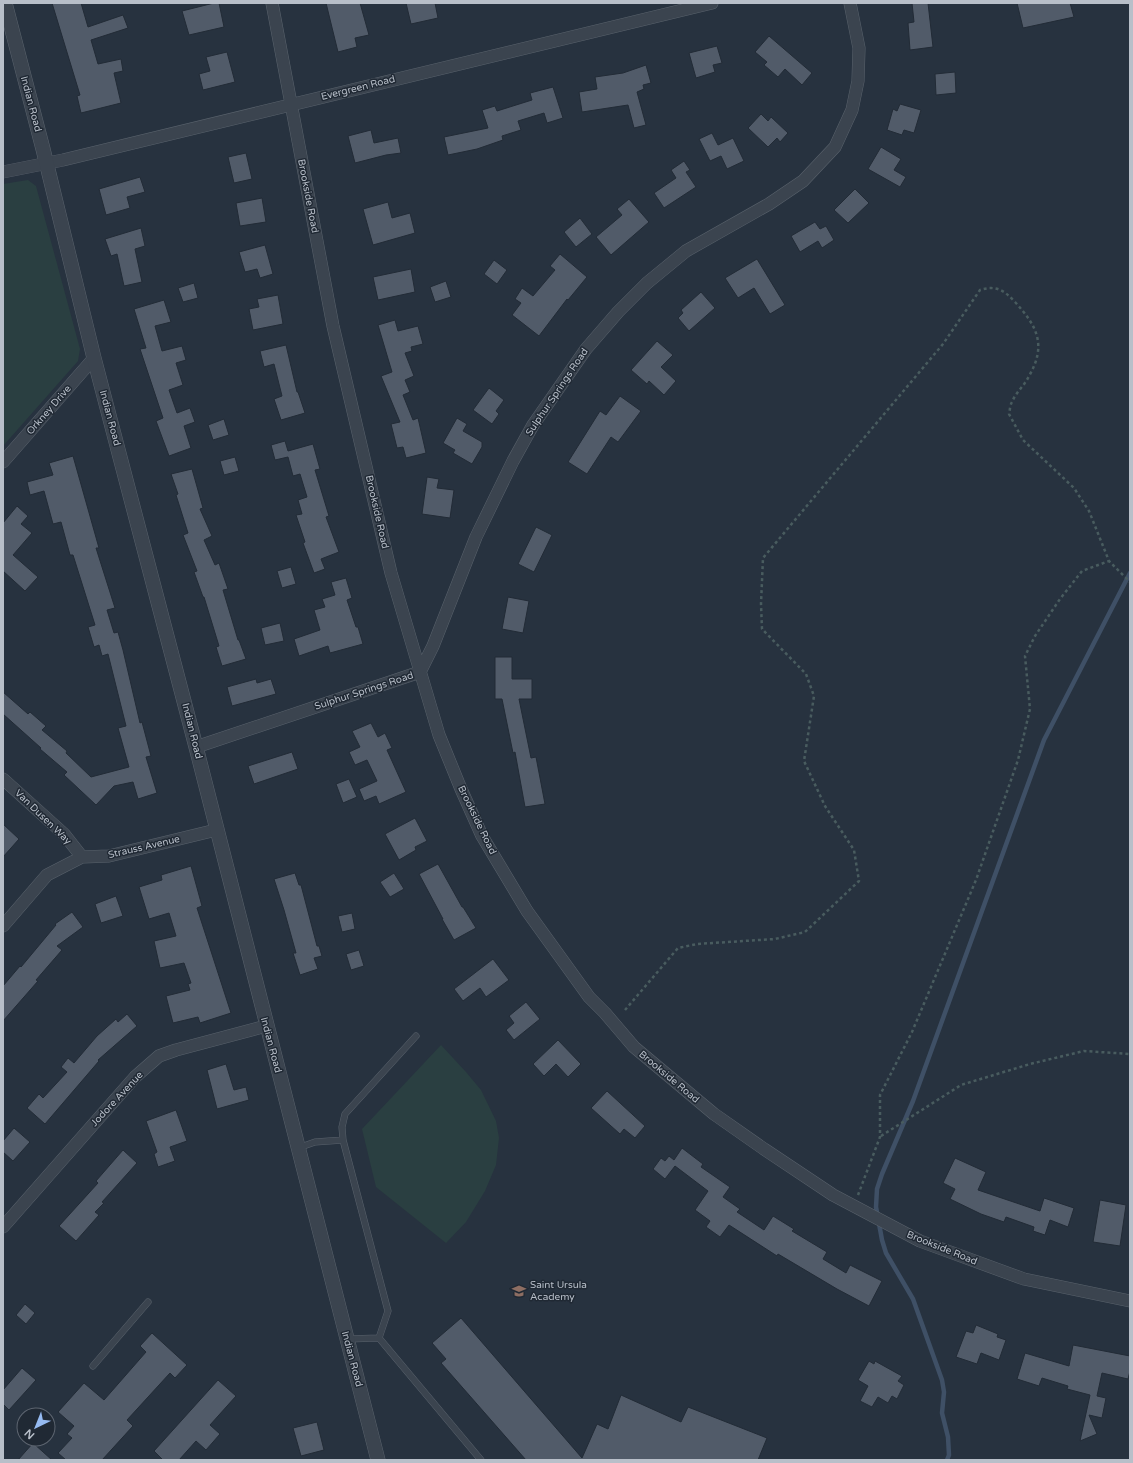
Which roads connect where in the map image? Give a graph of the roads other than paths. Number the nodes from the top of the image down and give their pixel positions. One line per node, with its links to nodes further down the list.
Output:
1 (5, 3): 5 (street, Indian Road)
2 (272, 3): 6 (street, Brookside Road)
3 (712, 3): 6 (street, Evergreen Road)
4 (850, 3): 11 (street, Sulphur Springs Road)
5 (6, 20): 7 (street, Indian Road)
6 (291, 104): 7 (street, Evergreen Road); 11 (street, Brookside Road)
7 (47, 163): 8 (street, Evergreen Road); 9 (street, Indian Road)
8 (3, 172)
9 (94, 358): 10 (street, Orkney Drive); 12 (street, Indian Road)
10 (3, 462)
11 (420, 672): 12 (street, Sulphur Springs Road); 22 (street, Brookside Road)
12 (196, 747): 14 (street, Indian Road)
13 (3, 779): 15 (street, Van Dusen Way)
14 (216, 830): 15 (street, Strauss Avenue); 17 (street, Indian Road)
15 (82, 857): 16 (street, Strauss Avenue)
16 (3, 926)
17 (266, 1026): 20 (street, Indian Road); 21 (street, Jodore Avenue)
18 (416, 1036): 19 (lane)
19 (343, 1140): 20 (lane); 24 (lane)
20 (298, 1148): 25 (street, Indian Road)
21 (3, 1227)
22 (1130, 1301)
23 (148, 1302): 26 (lane)
24 (379, 1338): 25 (lane); 28 (lane)
25 (347, 1339): 27 (street, Indian Road)
26 (93, 1366)
27 (378, 1460)
28 (481, 1460)

